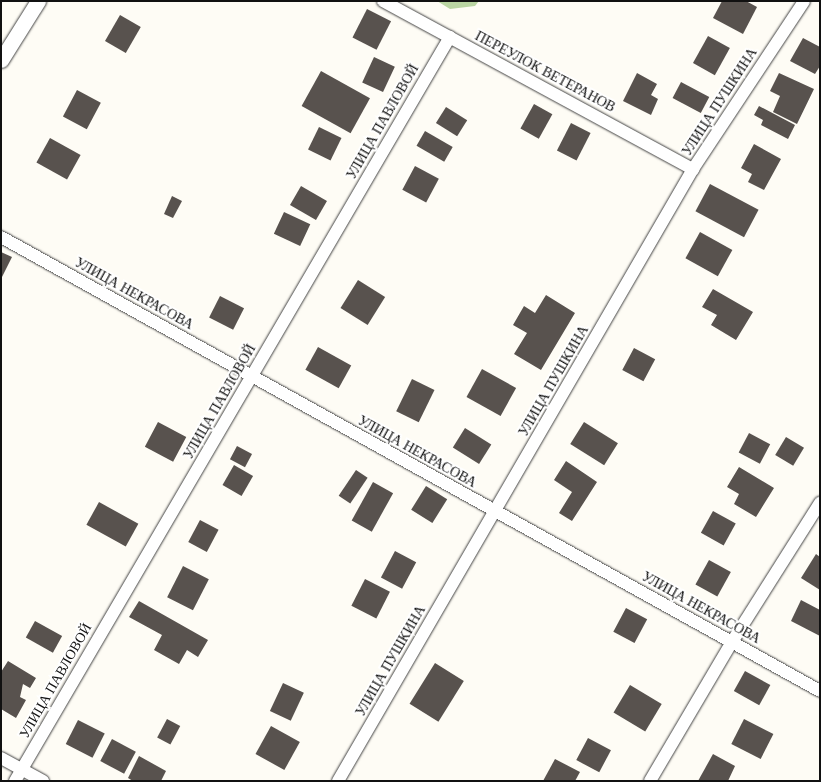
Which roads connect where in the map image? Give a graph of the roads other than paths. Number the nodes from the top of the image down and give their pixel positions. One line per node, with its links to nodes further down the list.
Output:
1 (38, 1): 5 (street)
2 (383, 1): 4 (street, ПЕРЕУЛОК ВЕТЕРАНОВ)
3 (804, 1): 6 (street, УЛИЦА ПУШКИНА)
4 (450, 37): 6 (street, ПЕРЕУЛОК ВЕТЕРАНОВ); 8 (street, УЛИЦА ПАВЛОВОЙ)
5 (1, 60)
6 (693, 169): 10 (street, УЛИЦА ПУШКИНА)
7 (1, 237): 8 (street, УЛИЦА НЕКРАСОВА)
8 (251, 378): 10 (street, УЛИЦА НЕКРАСОВА); 14 (street, УЛИЦА ПАВЛОВОЙ)
9 (820, 503): 11 (street)
10 (496, 512): 11 (street, УЛИЦА НЕКРАСОВА); 17 (street, УЛИЦА ПУШКИНА)
11 (732, 642): 12 (street, УЛИЦА НЕКРАСОВА); 18 (street)
12 (820, 691)
13 (1, 758): 14 (street)
14 (21, 769): 15 (street, УЛИЦА ПАВЛОВОЙ); 16 (street)
15 (15, 781)
16 (43, 781)
17 (338, 781)
18 (650, 781)

